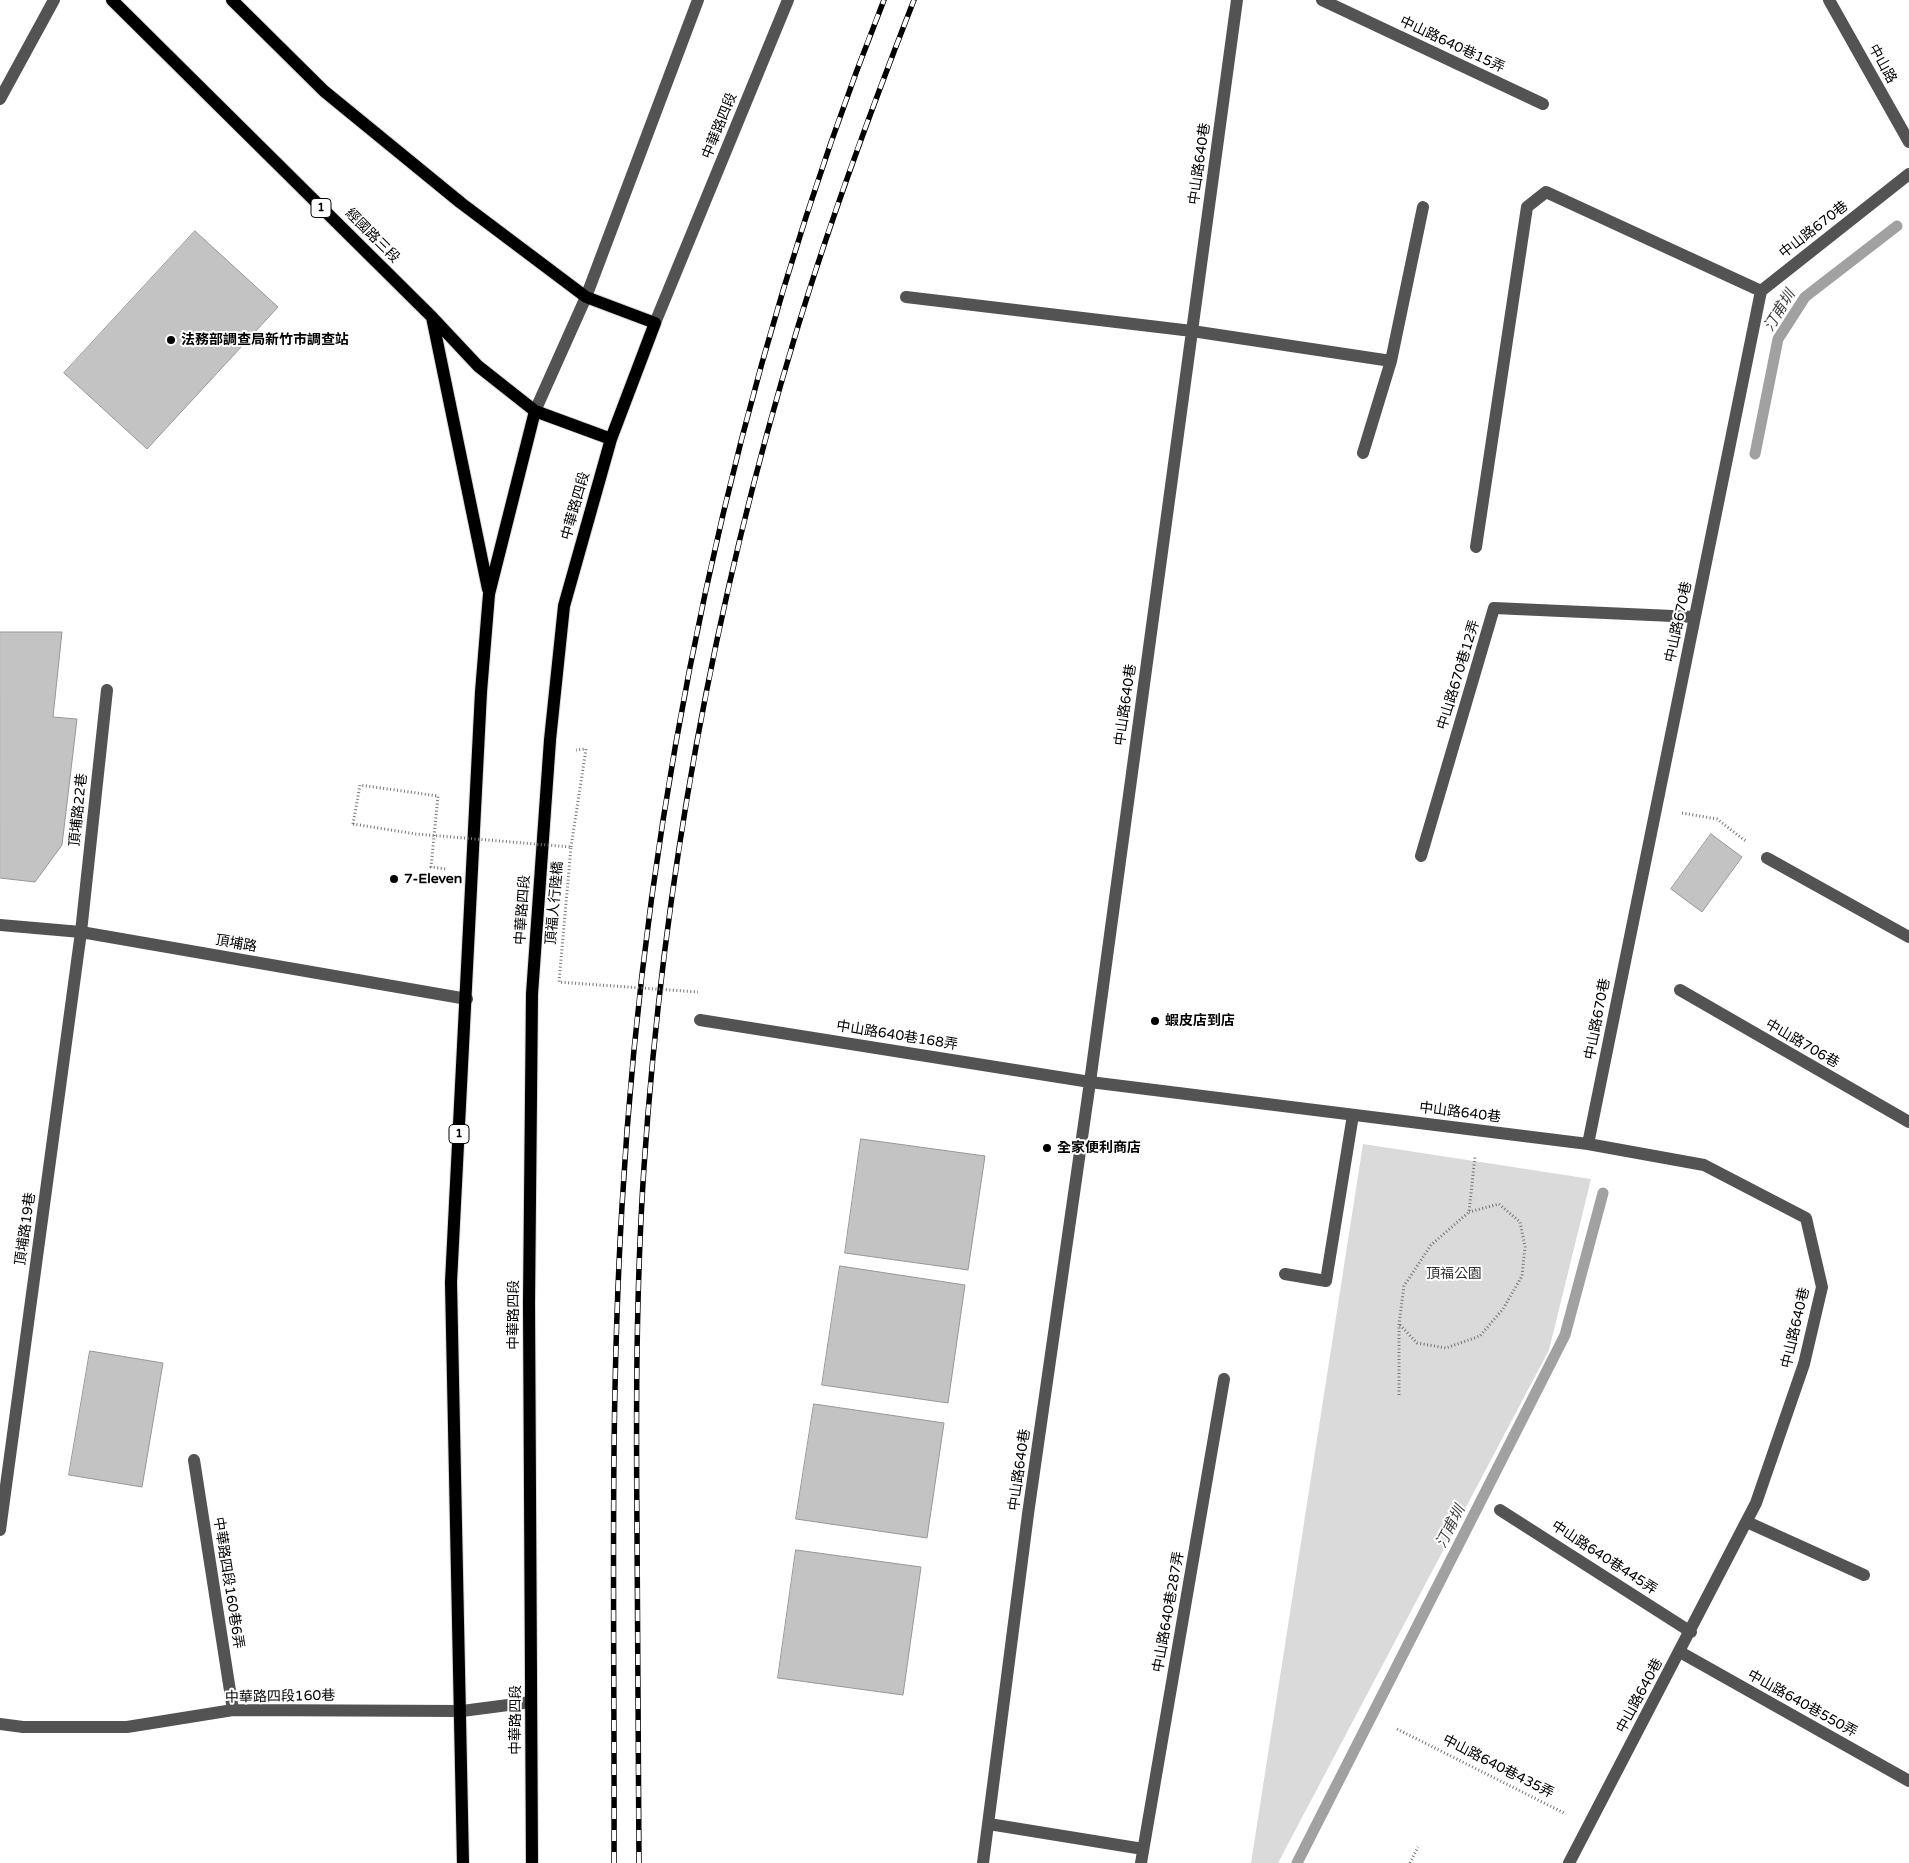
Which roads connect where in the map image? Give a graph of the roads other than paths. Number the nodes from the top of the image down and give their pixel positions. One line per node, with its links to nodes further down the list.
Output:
1 (54, 0): 9 (street)
2 (112, 0): 17 (main road, 經國路三段 / 1)
3 (232, 0): 15 (main road)
4 (698, 0): 15 (street)
5 (788, 0): 18 (street, 中華路四段)
6 (1238, 0): 19 (street, 中山路640巷)
7 (1322, 0): 10 (street, 中山路640巷15弄)
8 (1829, 0): 11 (street, 中山路)
9 (0, 99)
10 (1543, 104)
11 (1909, 142)
12 (1909, 174): 14 (street, 中山路670巷)
13 (1423, 207): 20 (street)
14 (1761, 291): 24 (street); 26 (street, 中山路670巷)
15 (586, 297): 18 (main road); 21 (street)
16 (906, 297): 19 (street)
17 (432, 318): 21 (main road, 經國路三段 / 1); 25 (main road)
18 (656, 323): 22 (main road, 中華路四段)
19 (1192, 331): 20 (street); 36 (street, 中山路640巷)
20 (1391, 361): 23 (street)
21 (534, 411): 22 (main road, 經國路三段 / 1); 25 (main road, 1)
22 (611, 439): 49 (main road, 中華路四段)
23 (1363, 453)
24 (1476, 547)
25 (489, 594): 34 (main road, 1)
26 (1695, 617): 28 (street, 中山路670巷12弄); 39 (street, 中山路670巷)
27 (107, 690): 31 (street, 頂埔路22巷)
28 (1420, 856)
29 (1767, 858): 32 (street)
30 (0, 924): 31 (street, 頂埔路)
31 (81, 932): 34 (street, 頂埔路); 45 (street, 頂埔路19巷)
32 (1909, 937)
33 (1680, 990): 38 (street, 中山路706巷)
34 (467, 999): 51 (main road, 1)
35 (700, 1020): 36 (street, 中山路640巷168弄)
36 (1090, 1082): 37 (street, 中山路640巷); 54 (street, 中山路640巷)
37 (1353, 1115): 39 (street, 中山路640巷); 40 (street)
38 (1909, 1122)
39 (1588, 1144): 44 (street, 中山路640巷)
40 (1285, 1274)
41 (1224, 1379): 55 (street, 中山路640巷287弄)
42 (194, 1460): 50 (street, 中華路四段160巷6弄)
43 (1500, 1510): 47 (street, 中山路640巷445弄)
44 (1747, 1522): 46 (street); 47 (street, 中山路640巷)
45 (0, 1530)
46 (1864, 1576)
47 (1691, 1632): 48 (street, 中山路640巷)
48 (1680, 1652): 53 (street, 中山路640巷550弄); 60 (street, 中山路640巷)
49 (531, 1702): 51 (street, 中華路四段160巷); 57 (main road, 中華路四段)
50 (233, 1710): 51 (street, 中華路四段160巷); 52 (street, 中華路四段160巷)
51 (462, 1711): 56 (main road, 1)
52 (0, 1724)
53 (1909, 1781)
54 (988, 1824): 55 (street); 58 (street, 中山路640巷)
55 (1143, 1849): 59 (street, 中山路640巷287弄)
56 (463, 1863)
57 (532, 1863)
58 (983, 1863)
59 (1141, 1863)
60 (1569, 1863)

